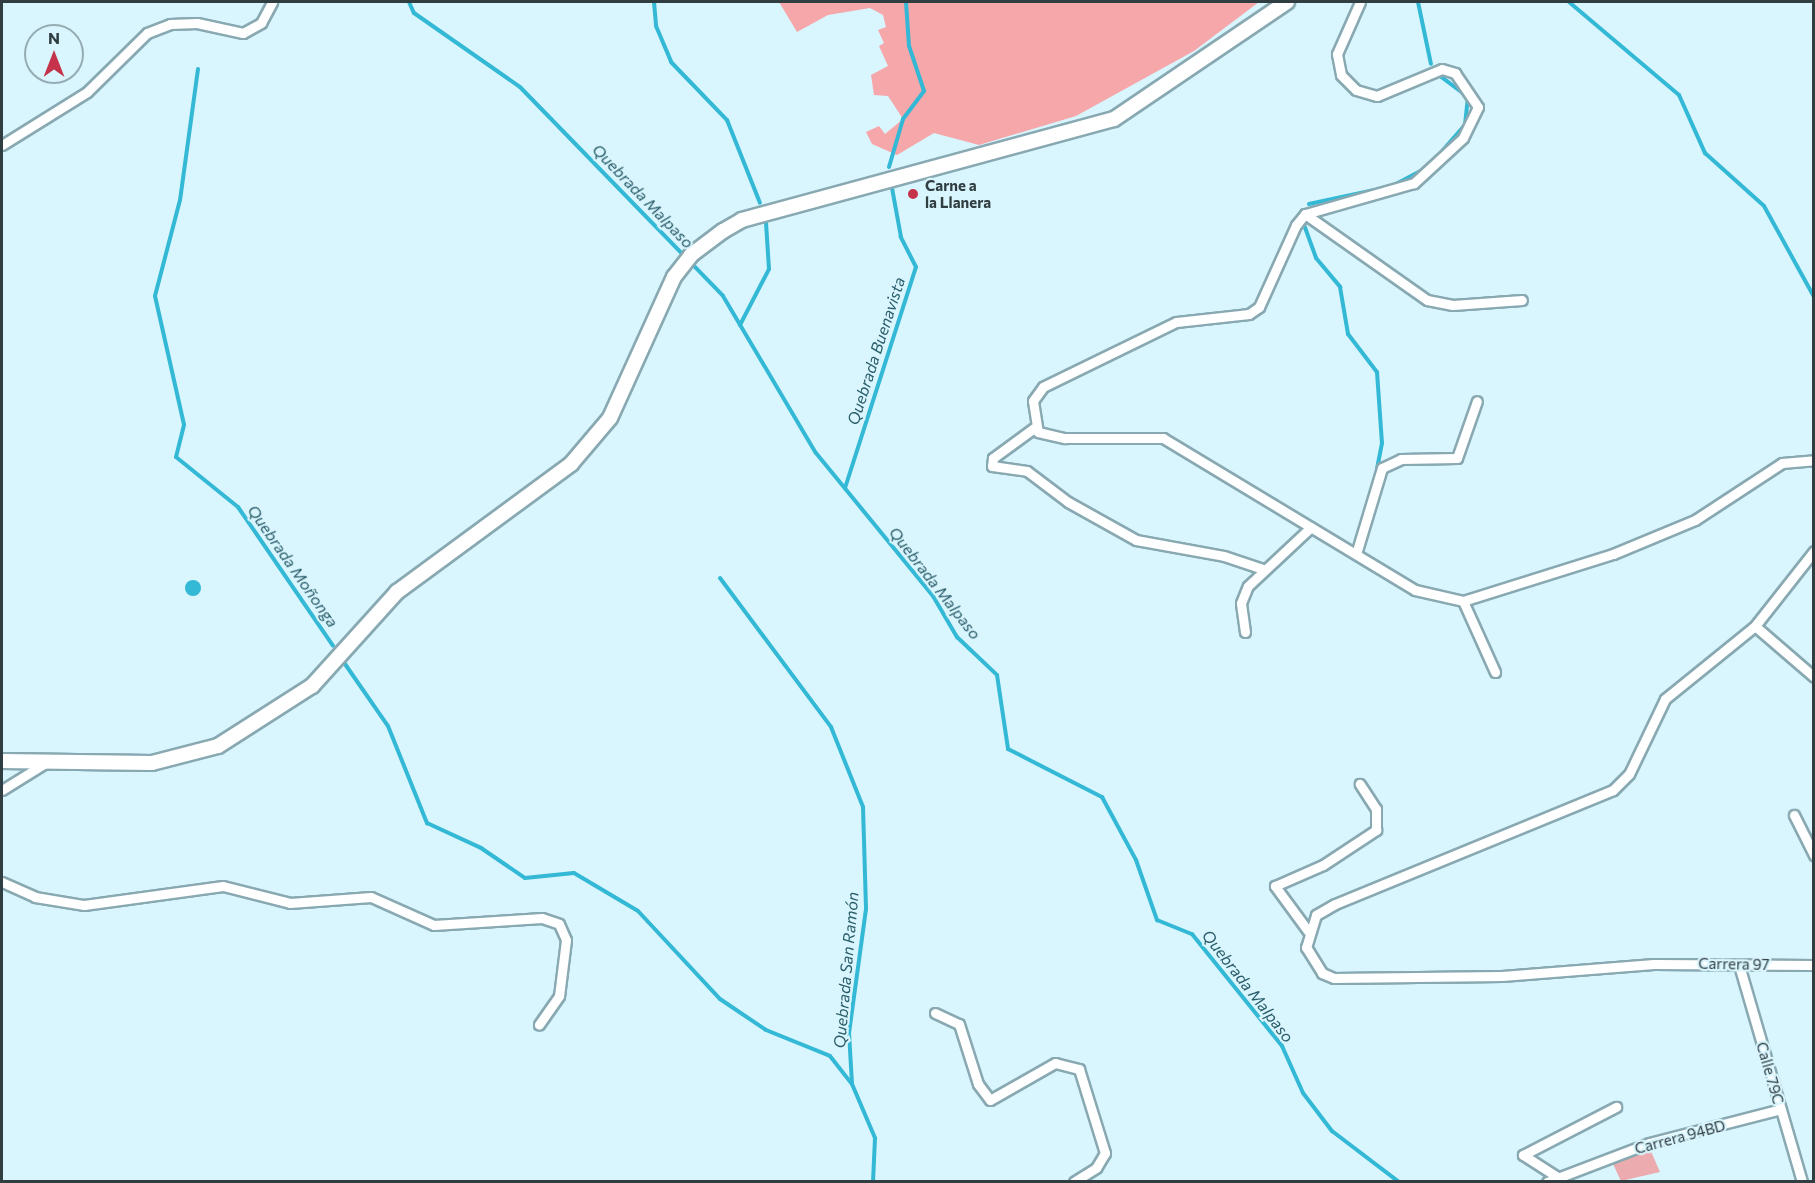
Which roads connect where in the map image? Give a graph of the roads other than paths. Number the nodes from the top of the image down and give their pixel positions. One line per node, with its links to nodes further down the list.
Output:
1 (272, 2): 4 (street)
2 (1287, 2): 20 (main road)
3 (1360, 2): 5 (street)
4 (2, 145)
5 (1305, 214): 6 (street); 8 (street)
6 (1522, 300)
7 (1477, 401): 12 (street)
8 (1034, 428): 10 (street); 13 (street)
9 (1814, 460): 14 (street)
10 (1311, 526): 12 (street); 13 (street)
11 (1814, 550): 15 (street)
12 (1356, 554): 14 (street)
13 (1263, 569): 16 (street)
14 (1463, 601): 17 (street)
15 (1755, 627): 18 (street); 26 (street)
16 (1245, 632)
17 (1495, 672)
18 (1814, 677)
19 (2, 761): 20 (main road)
20 (46, 762): 22 (street)
21 (1360, 784): 26 (street)
22 (2, 790)
23 (1794, 815): 24 (street)
24 (1814, 855)
25 (2, 882): 30 (street)
26 (1308, 931): 27 (street, Carrera 97)
27 (1738, 964): 28 (street, Carrera 97); 32 (street, Calle 79C)
28 (1814, 965)
29 (935, 1013): 34 (street)
30 (539, 1025)
31 (1616, 1107): 33 (street)
32 (1781, 1109): 33 (street, Carrera 94BD); 36 (street, Calle 79C)
33 (1559, 1178): 35 (street, Carrera 94BD)
34 (1074, 1182)
35 (1547, 1182)
36 (1802, 1182)

